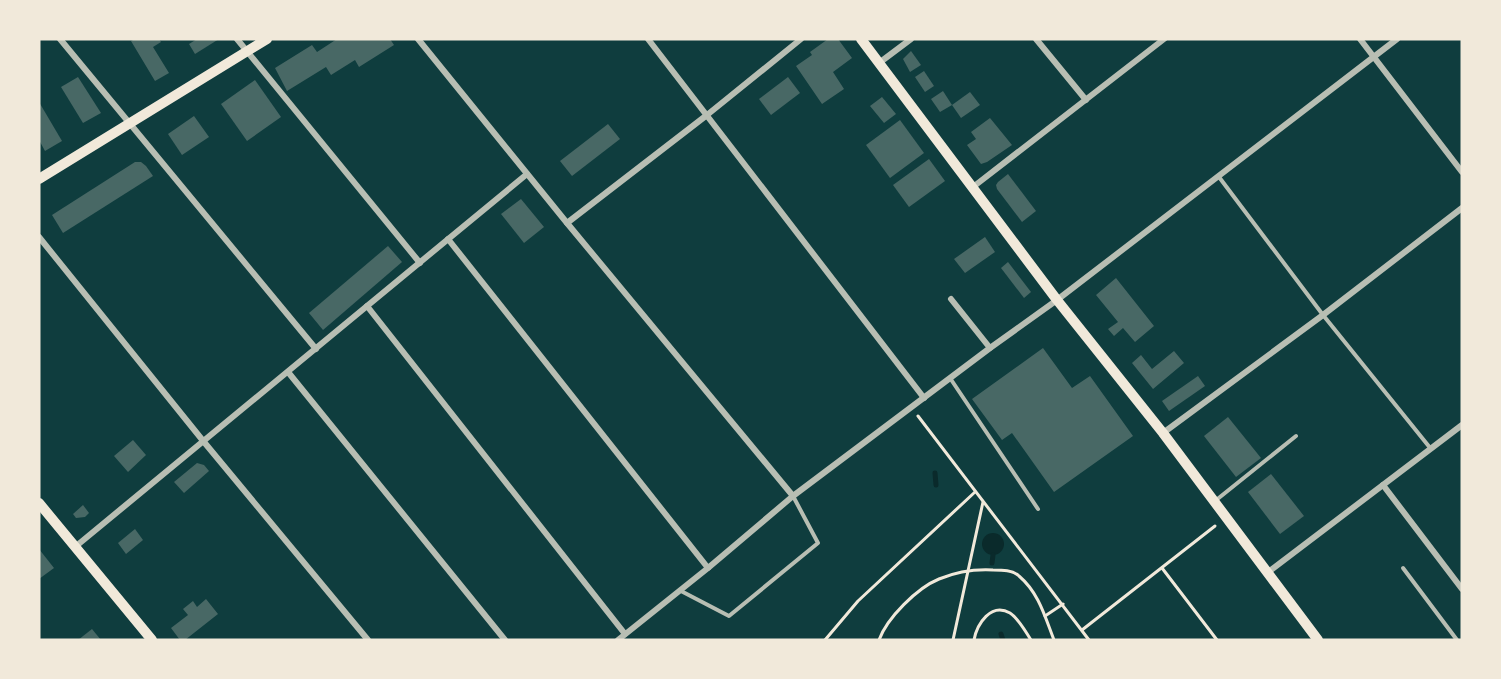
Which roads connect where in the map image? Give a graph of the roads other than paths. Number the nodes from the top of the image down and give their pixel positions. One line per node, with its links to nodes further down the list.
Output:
1 (60, 39): 18 (street)
2 (237, 39): 13 (street)
3 (267, 39): 13 (main road)
4 (418, 39): 20 (street)
5 (648, 39): 17 (street)
6 (801, 39): 17 (street)
7 (861, 39): 15 (main road)
8 (911, 39): 15 (street)
9 (1036, 39): 16 (street)
10 (1164, 39): 16 (street)
11 (1360, 39): 14 (street)
12 (1397, 39): 14 (street)
13 (247, 52): 18 (main road); 28 (street)
14 (1374, 57): 19 (street); 21 (street)
15 (879, 63): 23 (main road)
16 (1086, 100): 23 (street)
17 (707, 115): 25 (street); 37 (street)
18 (131, 123): 22 (main road); 34 (street)
19 (1462, 172)
20 (527, 174): 25 (street); 27 (street)
21 (1218, 176): 30 (street); 32 (lane)
22 (39, 179)
23 (973, 187): 30 (main road)
24 (1462, 208): 32 (street)
25 (567, 224): 44 (street)
26 (39, 237): 41 (street)
27 (448, 239): 28 (street); 49 (street)
28 (420, 262): 31 (street)
29 (951, 299): 33 (street)
30 (1057, 300): 33 (street); 39 (main road)
31 (367, 306): 34 (street); 54 (street)
32 (1323, 315): 39 (street); 42 (lane)
33 (990, 348): 36 (street)
34 (316, 349): 35 (street)
35 (288, 372): 41 (street); 57 (street)
36 (950, 378): 37 (street); 47 (lane)
37 (924, 398): 44 (street)
38 (1462, 425): 42 (street)
39 (1163, 433): 45 (main road)
40 (1296, 436): 45 (lane)
41 (204, 442): 48 (street); 56 (street)
42 (1431, 449): 43 (street)
43 (1383, 485): 51 (street); 52 (street)
44 (793, 496): 49 (street); 53 (lane)
45 (1214, 502): 51 (main road)
46 (39, 503): 48 (main road)
47 (1038, 509)
48 (75, 547): 55 (main road)
49 (708, 568): 53 (street)
50 (1403, 568): 60 (lane)
51 (1267, 573): 59 (main road)
52 (1462, 589)
53 (680, 590): 54 (street)
54 (625, 634): 58 (street)
55 (152, 640)
56 (368, 640)
57 (505, 640)
58 (618, 640)
59 (1318, 640)
60 (1457, 640)

